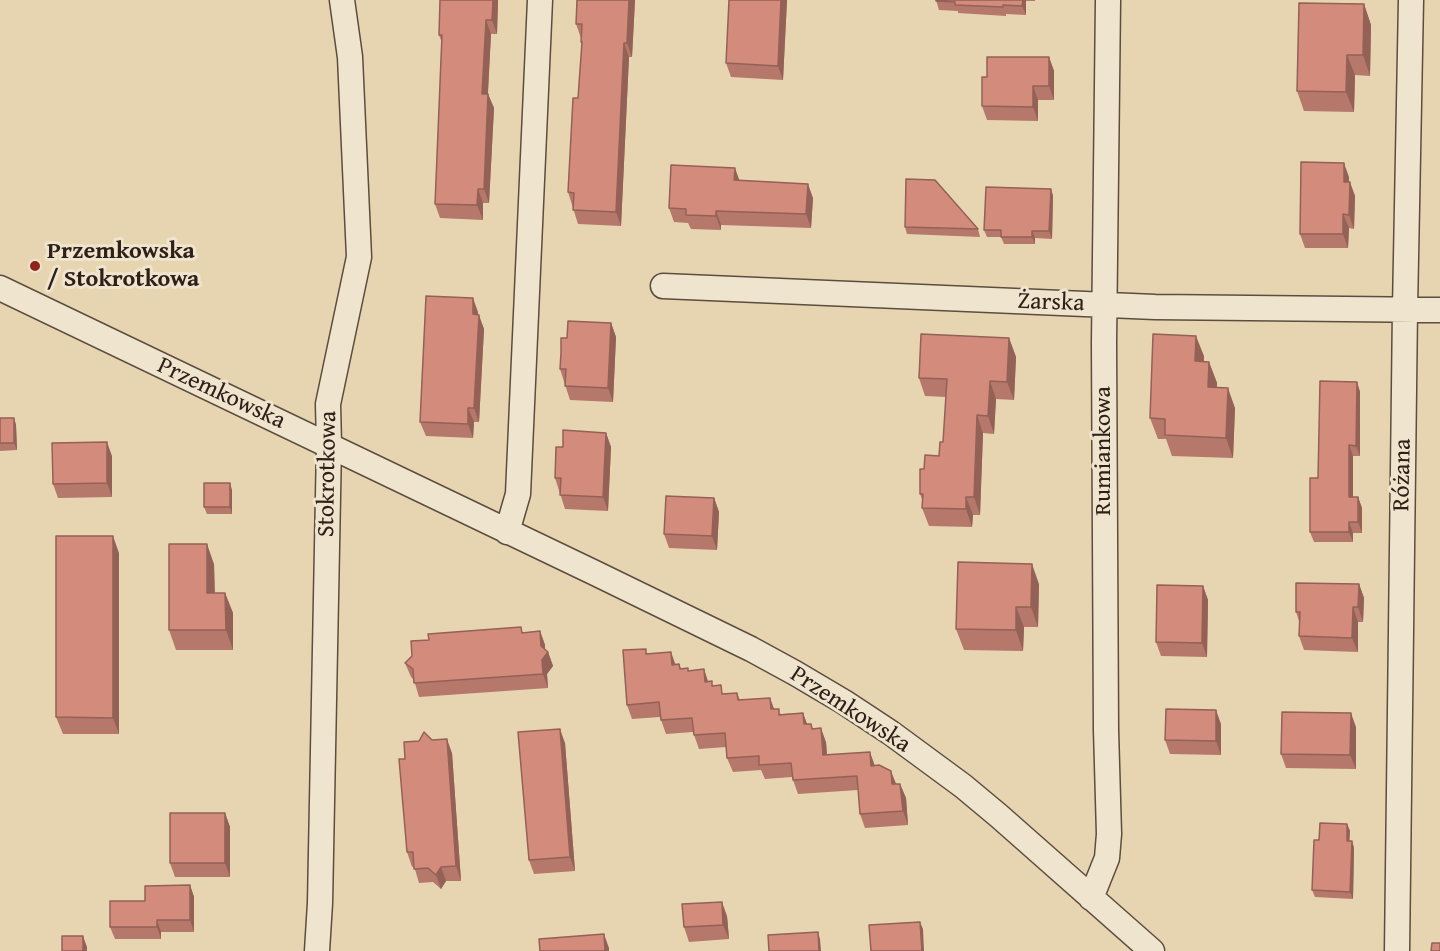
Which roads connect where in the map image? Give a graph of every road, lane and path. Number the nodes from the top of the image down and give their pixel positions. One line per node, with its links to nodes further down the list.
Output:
1 (342, 0): 10 (street, Stokrotkowa)
2 (540, 0): 11 (street)
3 (1108, 0): 7 (street, Rumiankowa)
4 (1411, 0): 8 (street, Różana)
5 (663, 286): 7 (street, Żarska)
6 (0, 288): 10 (street, Przemkowska)
7 (1104, 305): 8 (street, Żarska); 12 (street, Rumiankowa)
8 (1405, 309): 9 (street, Żarska); 16 (street, Różana)
9 (1440, 310)
10 (329, 445): 11 (street, Przemkowska); 14 (street, Stokrotkowa)
11 (507, 532): 12 (street, Przemkowska)
12 (1091, 898): 13 (street, Przemkowska)
13 (1124, 941): 15 (street, Przemkowska)
14 (318, 951)
15 (1152, 951)
16 (1397, 951)

